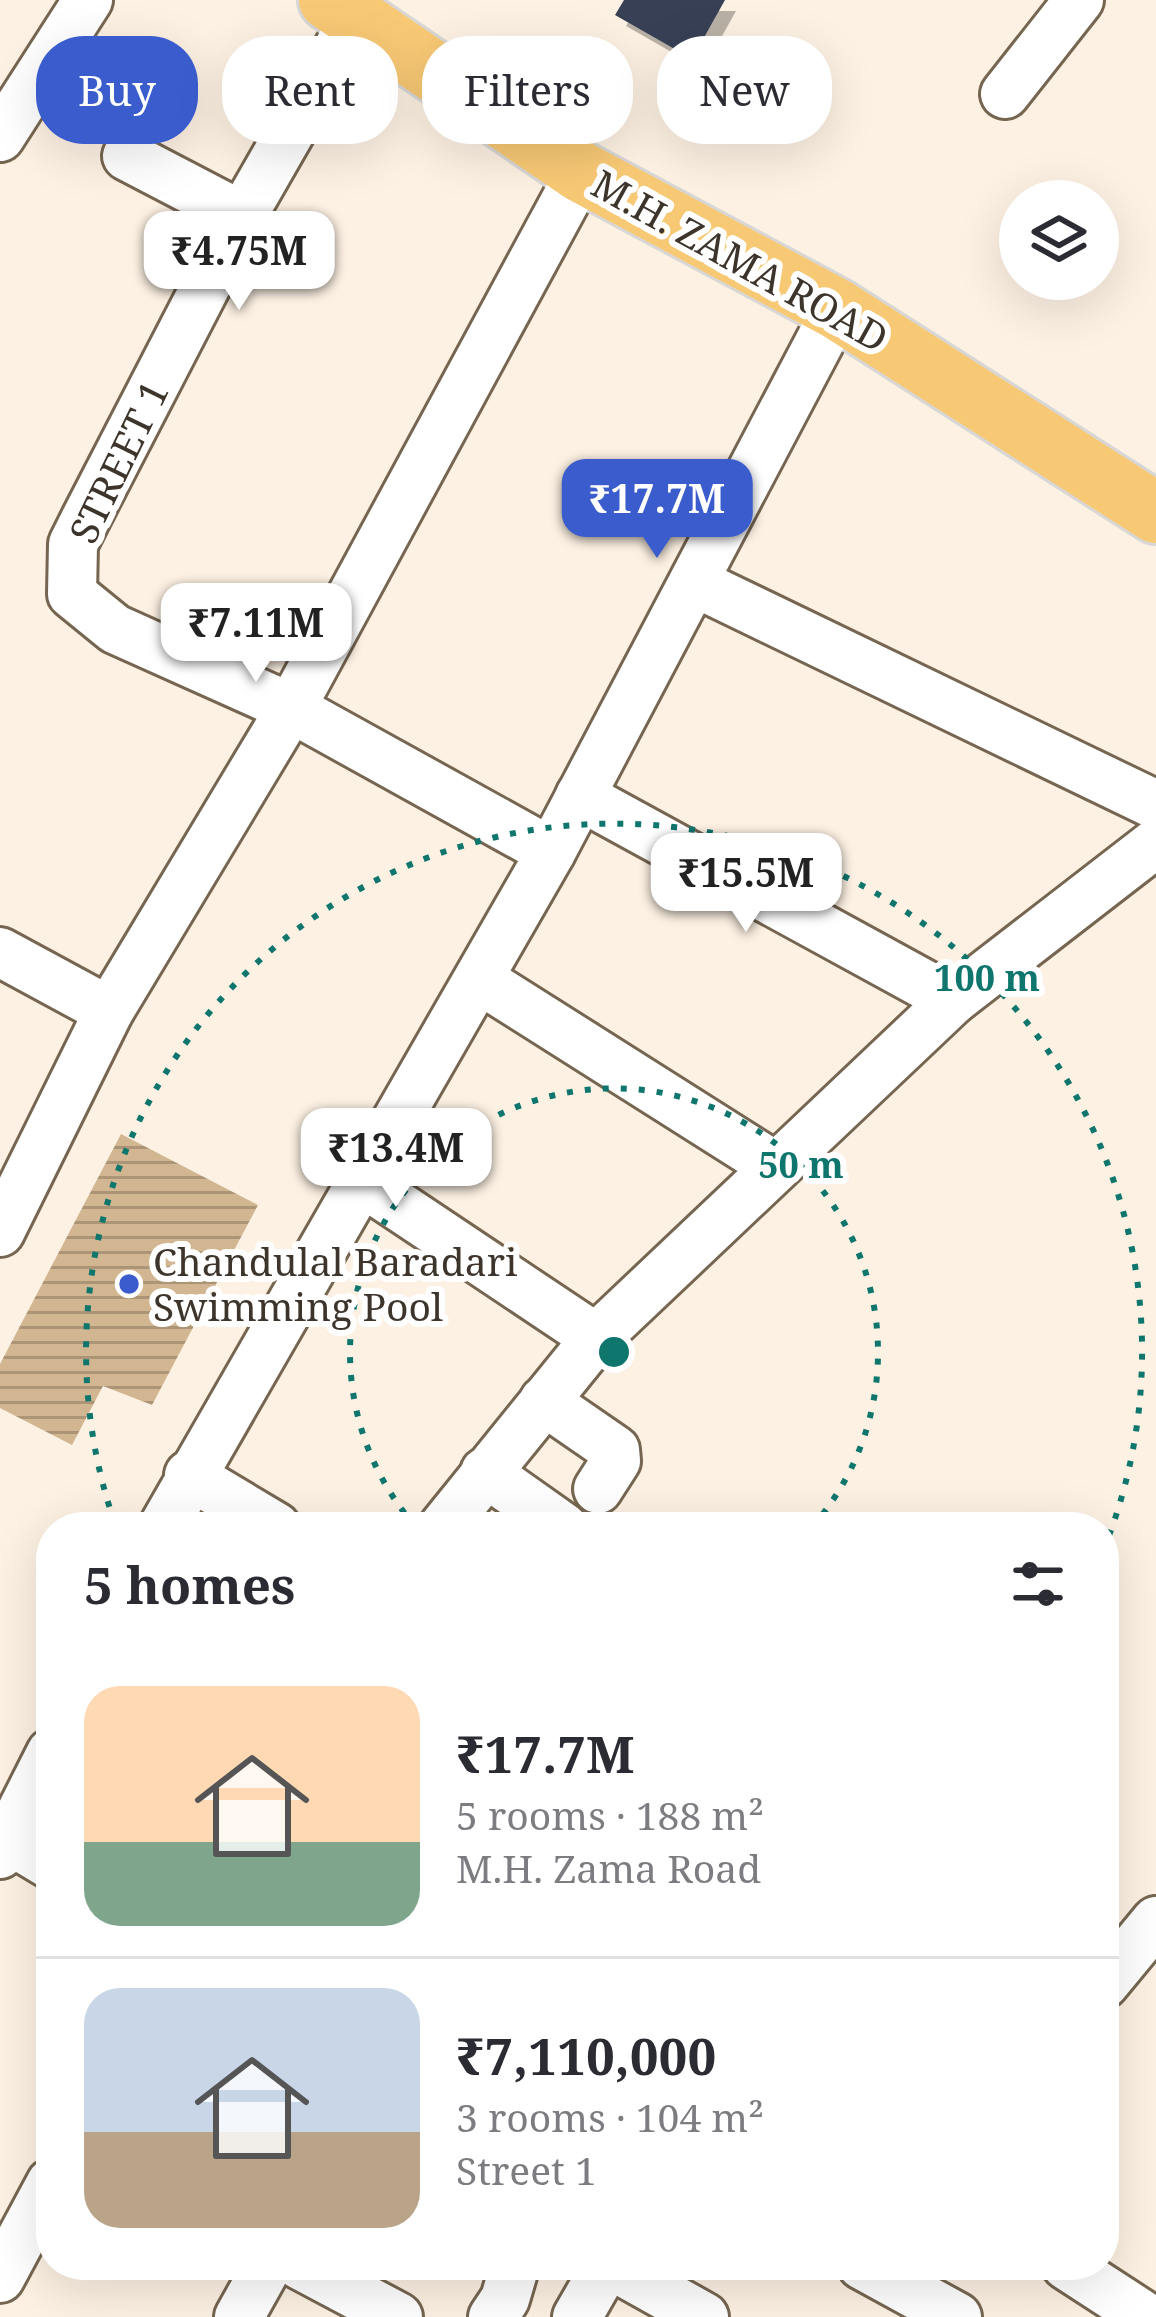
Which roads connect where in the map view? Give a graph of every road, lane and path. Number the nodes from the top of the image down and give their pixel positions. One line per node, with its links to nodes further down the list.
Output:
1 (88, 0): 5 (street)
2 (1079, 0): 4 (street)
3 (342, 10): 7 (main road, M.H. ZAMA ROAD); 8 (street, STREET 1)
4 (1006, 94)
5 (0, 137)
6 (127, 156): 8 (street)
7 (581, 172): 9 (main road, M.H. ZAMA ROAD); 12 (street)
8 (242, 216): 12 (street, STREET 1)
9 (837, 309): 10 (main road, M.H. ZAMA ROAD); 11 (street)
10 (1156, 513)
11 (694, 581): 13 (street); 14 (street)
12 (291, 708): 16 (street); 20 (street)
13 (580, 796): 16 (street); 19 (street)
14 (1156, 805)
15 (1156, 843): 19 (street)
16 (551, 852): 18 (street)
17 (0, 952): 20 (street)
18 (479, 979): 21 (street); 22 (street)
19 (953, 1000): 21 (street)
20 (109, 1010): 23 (street)
21 (776, 1167): 24 (street)
22 (364, 1183): 24 (street); 27 (street)
23 (0, 1232)
24 (596, 1338): 25 (street)
25 (544, 1400): 26 (street); 28 (street)
26 (485, 1472): 31 (street); 32 (street)
27 (189, 1475): 29 (street); 30 (street)
28 (598, 1489)
29 (170, 1512)
30 (251, 1512)
31 (454, 1512)
32 (542, 1512)
33 (36, 1783): 34 (street)
34 (4, 1846): 35 (street)
35 (36, 1859)
36 (1156, 1921): 37 (street)
37 (1119, 1966)
38 (36, 2211): 39 (street)
39 (0, 2278)
40 (259, 2280): 46 (street)
41 (328, 2280): 47 (street)
42 (600, 2280): 48 (street)
43 (636, 2280): 49 (street)
44 (889, 2280): 50 (street)
45 (1089, 2280): 51 (street)
46 (238, 2317)
47 (398, 2317)
48 (578, 2317)
49 (704, 2317)
50 (957, 2317)
51 (1146, 2317)

